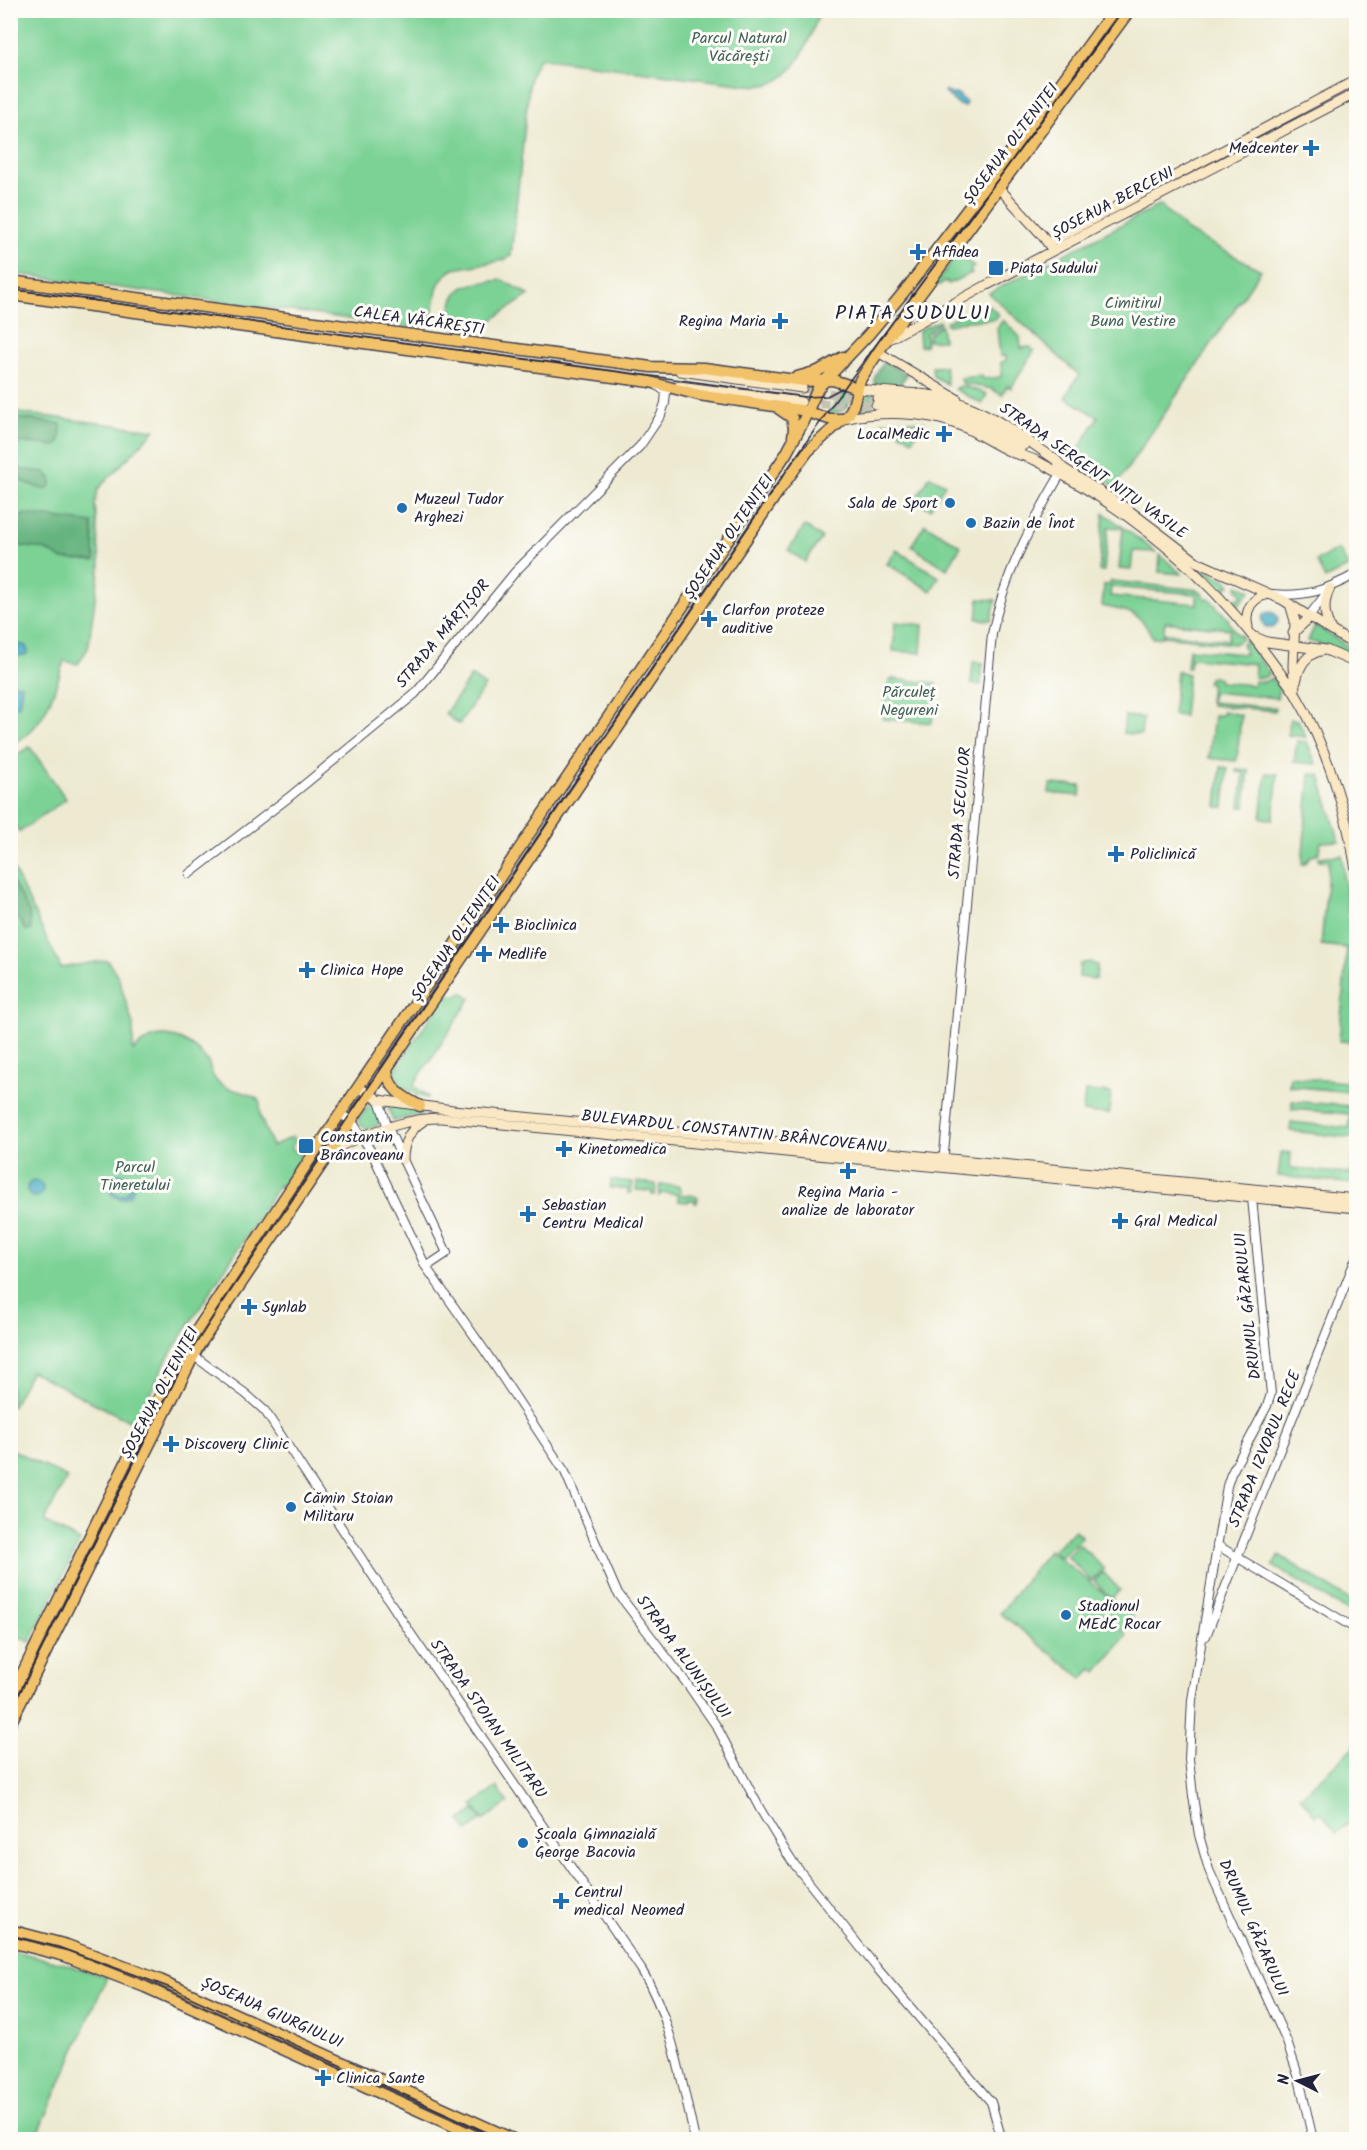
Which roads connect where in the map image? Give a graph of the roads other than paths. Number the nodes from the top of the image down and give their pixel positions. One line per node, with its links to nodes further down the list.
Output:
1 (1114, 10): 6 (main road, ȘOSEAUA OLTENIȚEI)
2 (1130, 10): 6 (main road, ȘOSEAUA OLTENIȚEI)
3 (1356, 80): 5 (main road, ȘOSEAUA BERCENI)
4 (1356, 93): 5 (main road, ȘOSEAUA BERCENI)
5 (1265, 135): 7 (main road, ȘOSEAUA BERCENI)
6 (994, 184): 7 (main road); 11 (main road, ȘOSEAUA OLTENIȚEI); 12 (main road, ȘOSEAUA OLTENIȚEI)
7 (1050, 247): 11 (main road, ȘOSEAUA BERCENI)
8 (10, 281): 10 (main road, CALEA VĂCĂREȘTI)
9 (10, 295): 13 (main road, CALEA VĂCĂREȘTI)
10 (439, 338): 13 (main road); 14 (main road, CALEA VĂCĂREȘTI)
11 (881, 347): 19 (main road, ȘOSEAUA OLTENIȚEI); 24 (main road)
12 (853, 350): 15 (main road); 16 (main road, ȘOSEAUA OLTENIȚEI)
13 (437, 354): 17 (main road, CALEA VĂCĂREȘTI)
14 (651, 367): 15 (main road, CALEA VĂCĂREȘTI); 18 (main road)
15 (788, 379): 16 (main road, CALEA VĂCĂREȘTI)
16 (825, 380): 19 (main road); 25 (main road, ȘOSEAUA OLTENIȚEI)
17 (650, 382): 20 (main road, CALEA VĂCĂREȘTI); 21 (street); 22 (main road)
18 (802, 388)
19 (857, 388): 24 (main road, STRADA SERGENT NIȚU VASILE); 26 (main road, ȘOSEAUA OLTENIȚEI)
20 (680, 390): 21 (street); 23 (main road, CALEA VĂCĂREȘTI)
21 (666, 399): 45 (street, STRADA MĂRȚIȘOR)
22 (801, 402)
23 (752, 403): 25 (main road, CALEA VĂCĂREȘTI); 27 (main road)
24 (970, 406): 29 (main road, STRADA SERGENT NIȚU VASILE)
25 (808, 412): 26 (main road); 27 (main road, ȘOSEAUA OLTENIȚEI)
26 (843, 419): 28 (main road, STRADA SERGENT NIȚU VASILE); 46 (main road, ȘOSEAUA OLTENIȚEI)
27 (786, 454): 47 (main road, ȘOSEAUA OLTENIȚEI)
28 (1035, 460): 29 (main road, STRADA SERGENT NIȚU VASILE); 29 (main road)
29 (1061, 472): 32 (main road, STRADA SERGENT NIȚU VASILE); 37 (main road, STRADA SERGENT NIȚU VASILE); 58 (street, STRADA SECUILOR)
30 (1356, 574): 31 (street)
31 (1330, 588): 32 (street); 34 (street); 35 (main road)
32 (1269, 594): 33 (main road, STRADA SERGENT NIȚU VASILE); 37 (main road)
33 (1290, 604): 34 (main road, STRADA SERGENT NIȚU VASILE); 36 (main road, STRADA SERGENT NIȚU VASILE)
34 (1308, 618): 35 (main road); 36 (main road); 39 (main road, STRADA SERGENT NIȚU VASILE)
35 (1331, 629): 40 (main road)
36 (1295, 630): 38 (main road); 39 (main road, STRADA SERGENT NIȚU VASILE)
37 (1250, 632): 38 (main road, STRADA SERGENT NIȚU VASILE); 43 (main road, STRADA SERGENT NIȚU VASILE)
38 (1277, 643): 39 (main road, STRADA SERGENT NIȚU VASILE)
39 (1294, 645): 41 (main road); 43 (main road, STRADA SERGENT NIȚU VASILE)
40 (1356, 646)
41 (1326, 650): 42 (main road); 43 (main road)
42 (1356, 663)
43 (1295, 694): 44 (main road, STRADA SERGENT NIȚU VASILE)
44 (1356, 870)
45 (189, 874)
46 (387, 1069): 48 (main road, ȘOSEAUA OLTENIȚEI); 50 (main road)
47 (358, 1088): 48 (main road); 51 (main road, ȘOSEAUA OLTENIȚEI)
48 (369, 1095): 49 (main road, BULEVARDUL CONSTANTIN BRÂNCOVEANU); 53 (main road, ȘOSEAUA OLTENIȚEI)
49 (380, 1100): 50 (main road, BULEVARDUL CONSTANTIN BRÂNCOVEANU); 54 (street)
50 (420, 1106): 58 (main road, BULEVARDUL CONSTANTIN BRÂNCOVEANU)
51 (340, 1114): 53 (street, STRADA ALUNIȘULUI); 65 (main road, ȘOSEAUA OLTENIȚEI)
52 (429, 1118): 54 (main road, BULEVARDUL CONSTANTIN BRÂNCOVEANU); 57 (main road); 58 (main road, BULEVARDUL CONSTANTIN BRÂNCOVEANU)
53 (352, 1121): 55 (street, STRADA ALUNIȘULUI); 56 (main road, ȘOSEAUA OLTENIȚEI)
54 (388, 1128): 55 (main road, BULEVARDUL CONSTANTIN BRÂNCOVEANU); 57 (street)
55 (362, 1137): 56 (main road, BULEVARDUL CONSTANTIN BRÂNCOVEANU); 64 (street, STRADA ALUNIȘULUI)
56 (330, 1152): 65 (main road, ȘOSEAUA OLTENIȚEI)
57 (403, 1160): 64 (street)
58 (943, 1163): 59 (main road, BULEVARDUL CONSTANTIN BRÂNCOVEANU)
59 (1140, 1182): 60 (main road, BULEVARDUL CONSTANTIN BRÂNCOVEANU); 61 (main road, BULEVARDUL CONSTANTIN BRÂNCOVEANU)
60 (1252, 1198): 62 (main road, BULEVARDUL CONSTANTIN BRÂNCOVEANU); 66 (street, DRUMUL GĂZARULUI)
61 (1356, 1199)
62 (1356, 1208)
63 (1356, 1258): 67 (street, STRADA IZVORUL RECE)
64 (426, 1267): 77 (street, STRADA ALUNIȘULUI)
65 (189, 1352): 70 (main road, ȘOSEAUA OLTENIȚEI); 71 (main road, ȘOSEAUA OLTENIȚEI); 76 (street, STRADA STOIAN MILITARU)
66 (1217, 1545): 67 (street); 69 (street, DRUMUL GĂZARULUI)
67 (1238, 1557): 68 (street); 69 (street, STRADA IZVORUL RECE)
68 (1356, 1629)
69 (1200, 1650): 78 (street, DRUMUL GĂZARULUI)
70 (10, 1698)
71 (10, 1724)
72 (10, 1930): 75 (main road, ȘOSEAUA GIURGIULUI)
73 (10, 1942): 74 (main road, ȘOSEAUA GIURGIULUI)
74 (484, 2139)
75 (515, 2139)
76 (695, 2139)
77 (1002, 2139)
78 (1313, 2139)

